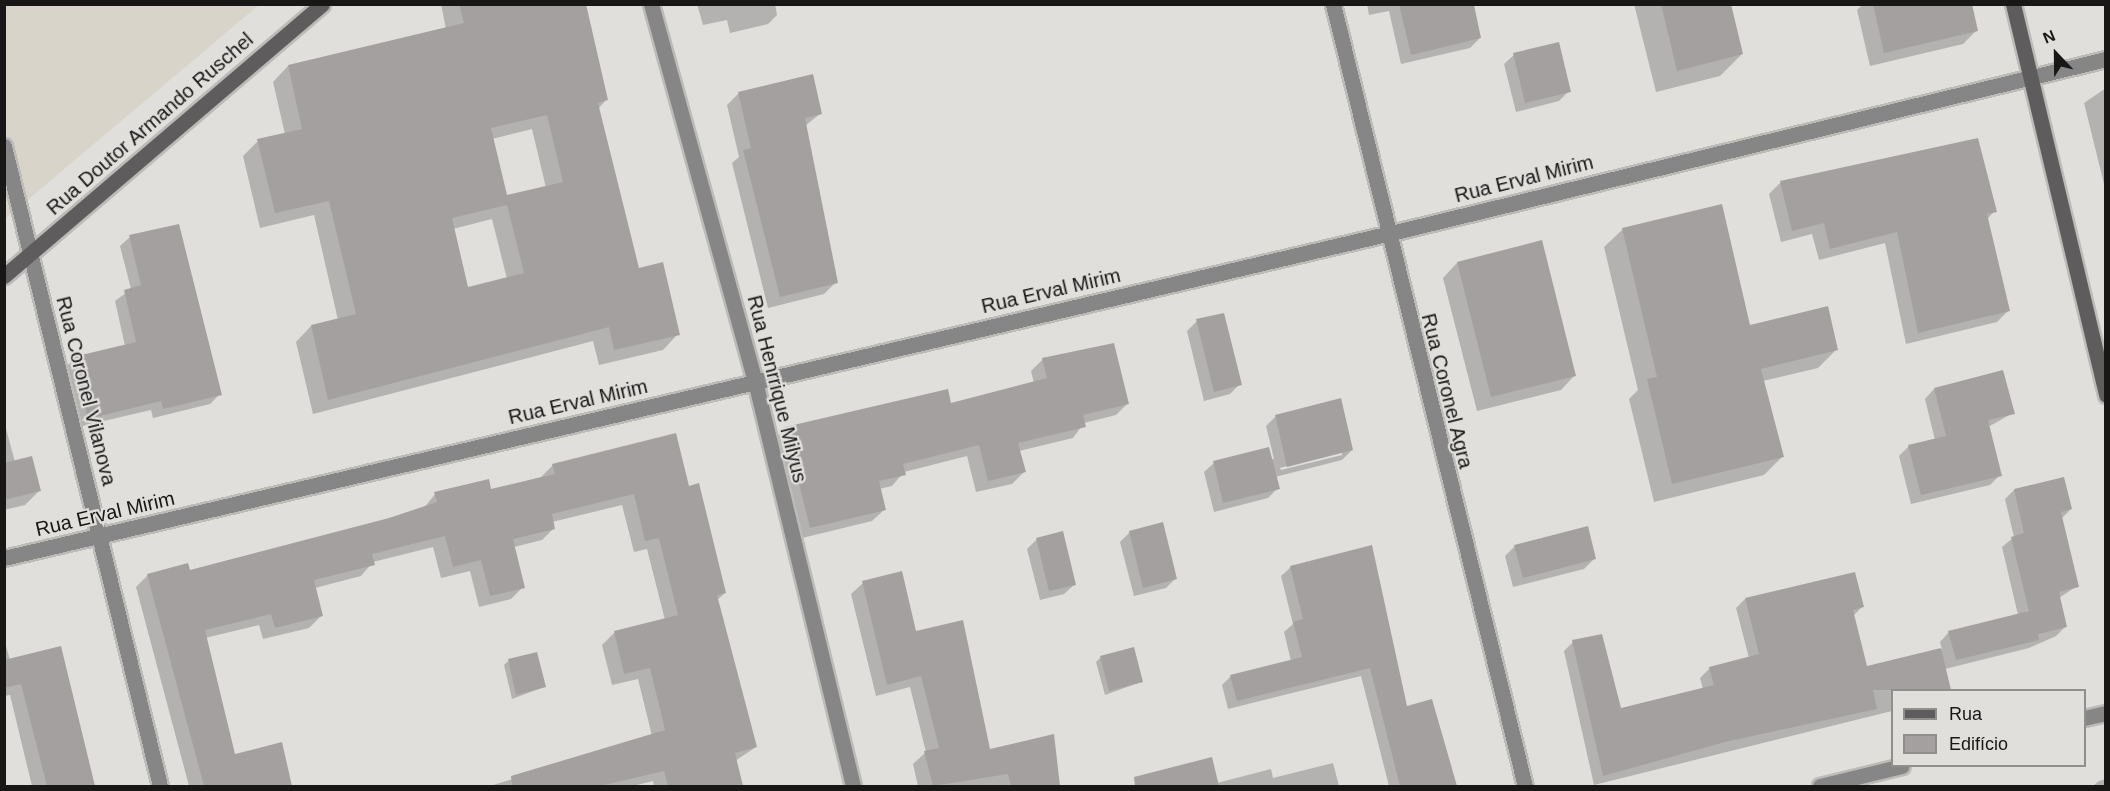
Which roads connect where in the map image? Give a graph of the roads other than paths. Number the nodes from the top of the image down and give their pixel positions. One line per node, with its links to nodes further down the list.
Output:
1 (322, 4): 9 (main road, Rua Doutor Armando Ruschel)
2 (651, 4): 11 (street, Rua Henrrique Milyus)
3 (1333, 4): 8 (street, Rua Coronel Agra)
4 (2013, 4): 6 (main road)
5 (2106, 59): 6 (street, Rua Erval Mirim)
6 (2031, 77): 8 (street, Rua Erval Mirim); 12 (main road)
7 (4, 146): 9 (street, Rua Coronel Vilanova)
8 (1387, 234): 11 (street, Rua Erval Mirim); 20 (street, Rua Coronel Agra)
9 (31, 253): 10 (main road, Rua Doutor Armando Ruschel); 13 (street, Rua Coronel Vilanova)
10 (4, 276)
11 (755, 381): 13 (street, Rua Erval Mirim); 19 (street, Rua Henrrique Milyus)
12 (2106, 395)
13 (100, 537): 14 (street, Rua Erval Mirim); 18 (street, Rua Coronel Vilanova)
14 (4, 558)
15 (2106, 713): 16 (street)
16 (2086, 718)
17 (1894, 767): 21 (street)
18 (160, 786)
19 (853, 786)
20 (1525, 786)
21 (1820, 786)

